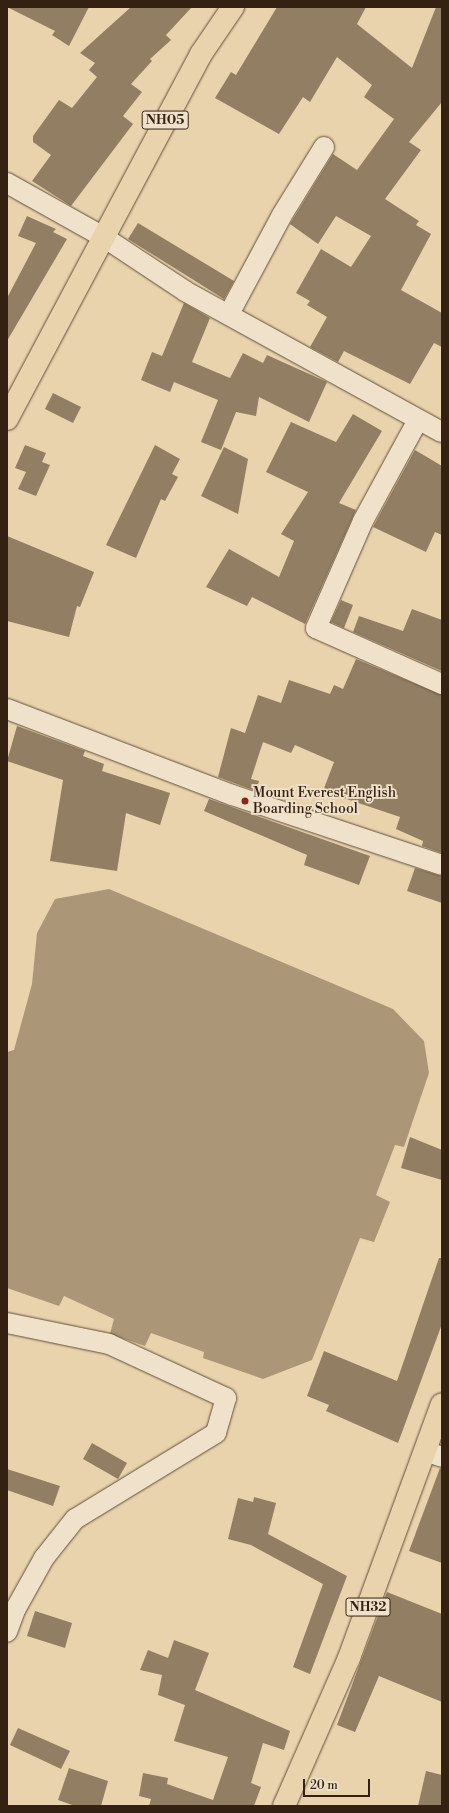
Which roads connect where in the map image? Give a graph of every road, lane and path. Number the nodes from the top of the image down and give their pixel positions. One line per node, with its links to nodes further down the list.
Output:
1 (233, 7): 4 (main road, NH05)
2 (324, 147): 5 (street)
3 (7, 183): 4 (street)
4 (102, 236): 5 (street); 6 (main road, NH05)
5 (229, 314): 7 (street)
6 (7, 419)
7 (418, 420): 8 (street); 9 (street)
8 (442, 432)
9 (442, 684)
10 (7, 709): 11 (street)
11 (442, 865)
12 (7, 1323): 15 (street)
13 (442, 1404): 14 (main road, NH32)
14 (433, 1454): 16 (main road, NH32)
15 (7, 1632)
16 (284, 1806)

